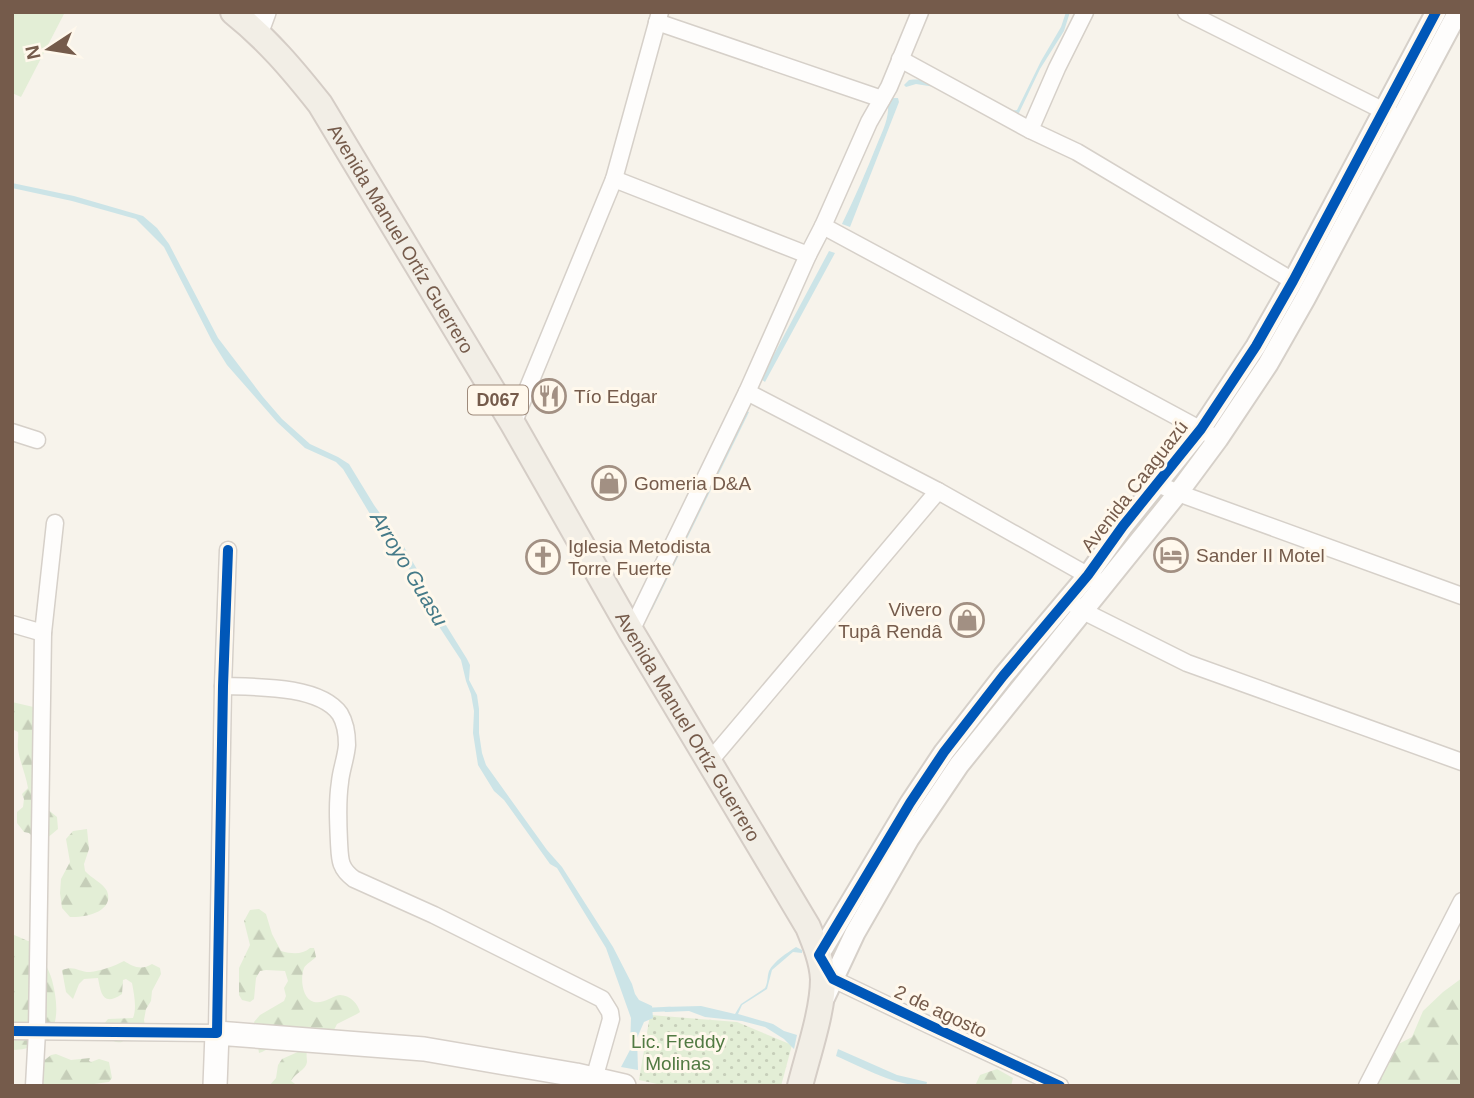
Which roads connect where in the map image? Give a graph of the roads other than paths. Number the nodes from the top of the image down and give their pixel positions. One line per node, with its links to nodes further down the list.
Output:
1 (233, 12): 8 (main road, Avenida Manuel Ortíz Guerrero / D067)
2 (920, 12): 9 (street)
3 (1085, 12): 12 (street)
4 (1186, 12): 11 (street)
5 (1436, 12): 11 (street, Avenida Caaguazú)
6 (1456, 14): 11 (street, Avenida Caaguazú)
7 (658, 17): 10 (street); 13 (street)
8 (261, 22): 18 (main road, Avenida Manuel Ortíz Guerrero / D067)
9 (900, 59): 10 (street); 12 (street)
10 (882, 99): 14 (street)
11 (1392, 115): 16 (street, Avenida Caaguazú); 20 (street, Avenida Caaguazú)
12 (1030, 130): 16 (street)
13 (614, 178): 15 (street); 18 (street)
14 (823, 226): 15 (street); 20 (street)
15 (808, 255): 17 (street)
16 (1293, 281): 20 (street, Avenida Caaguazú)
17 (747, 392): 23 (street); 31 (street)
18 (513, 424): 31 (main road, Avenida Manuel Ortíz Guerrero / D067)
19 (12, 432): 21 (street)
20 (1209, 434): 22 (street, Avenida Caaguazú); 24 (street, Avenida Caaguazú)
21 (37, 439)
22 (1158, 484): 24 (street); 27 (street, Avenida Caaguazú)
23 (937, 491): 27 (street); 34 (street)
24 (1178, 493): 27 (street, Avenida Caaguazú); 28 (street)
25 (55, 523): 32 (street)
26 (228, 550): 33 (street)
27 (1096, 580): 29 (street, Avenida Caaguazú)
28 (1462, 596)
29 (1075, 606): 35 (street); 37 (street, Avenida Caaguazú); 38 (street, Avenida Caaguazú)
30 (12, 624): 32 (street)
31 (631, 631): 34 (main road, Avenida Manuel Ortíz Guerrero / D067)
32 (43, 633): 41 (street)
33 (223, 686): 42 (street); 43 (street)
34 (709, 762): 37 (main road, Avenida Manuel Ortíz Guerrero / D067)
35 (1462, 762)
36 (1462, 901): 48 (street)
37 (819, 955): 38 (street); 39 (main road, D067)
38 (833, 979): 39 (street, Avenida Caaguazú); 47 (street, 2 de agosto)
39 (820, 1007): 46 (main road, D067)
40 (12, 1031): 41 (street)
41 (37, 1031): 42 (street); 44 (street)
42 (217, 1033): 43 (main road); 45 (main road)
43 (611, 1083)
44 (34, 1086)
45 (215, 1086)
46 (800, 1086)
47 (1060, 1086)
48 (1367, 1086)

